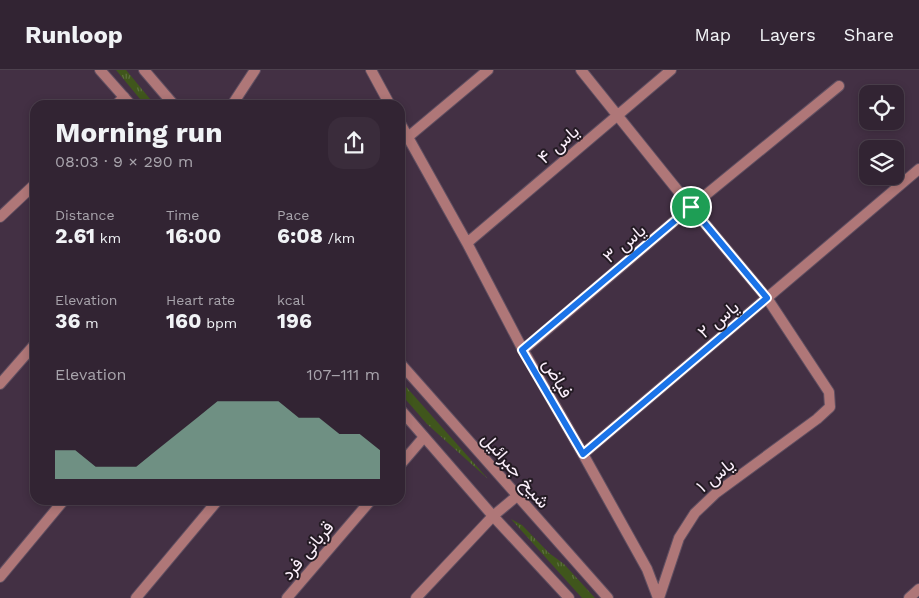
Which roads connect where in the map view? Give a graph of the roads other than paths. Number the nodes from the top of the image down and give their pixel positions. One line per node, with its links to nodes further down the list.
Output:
1 (100, 70): 9 (street)
2 (144, 70): 10 (street)
3 (256, 70): 11 (street)
4 (371, 70): 12 (street)
5 (488, 70): 15 (street)
6 (581, 70): 13 (street)
7 (671, 70): 13 (street, یاس ۴)
8 (839, 86): 18 (street, یاس ۳)
9 (127, 100)
10 (170, 100)
11 (235, 100)
12 (387, 100)
13 (617, 114): 18 (street); 20 (street, یاس ۴)
14 (405, 132): 15 (street, فیاض)
15 (408, 137): 20 (street, فیاض)
16 (919, 169): 21 (street, یاس ۲)
17 (30, 189): 19 (street)
18 (691, 207): 21 (street); 23 (street, یاس ۳)
19 (0, 217)
20 (467, 243): 23 (street, فیاض)
21 (767, 298): 28 (street, یاس ۲); 42 (street, یاس ۱)
22 (30, 350): 25 (street)
23 (522, 350): 28 (street, فیاض)
24 (405, 369): 30 (street, شیخ جبرائیل)
25 (0, 384)
26 (405, 415): 27 (street)
27 (424, 436): 29 (street); 34 (street)
28 (583, 454): 42 (street, فیاض)
29 (405, 459)
30 (517, 496): 34 (street); 41 (street, شیخ جبرائیل)
31 (60, 505): 35 (street)
32 (214, 505): 37 (street)
33 (367, 505): 38 (street, قربانی فرد)
34 (493, 516): 39 (street); 40 (street)
35 (0, 577)
36 (919, 589): 43 (street)
37 (136, 598)
38 (288, 598)
39 (416, 598)
40 (569, 598)
41 (608, 598)
42 (658, 598)
43 (909, 598)

